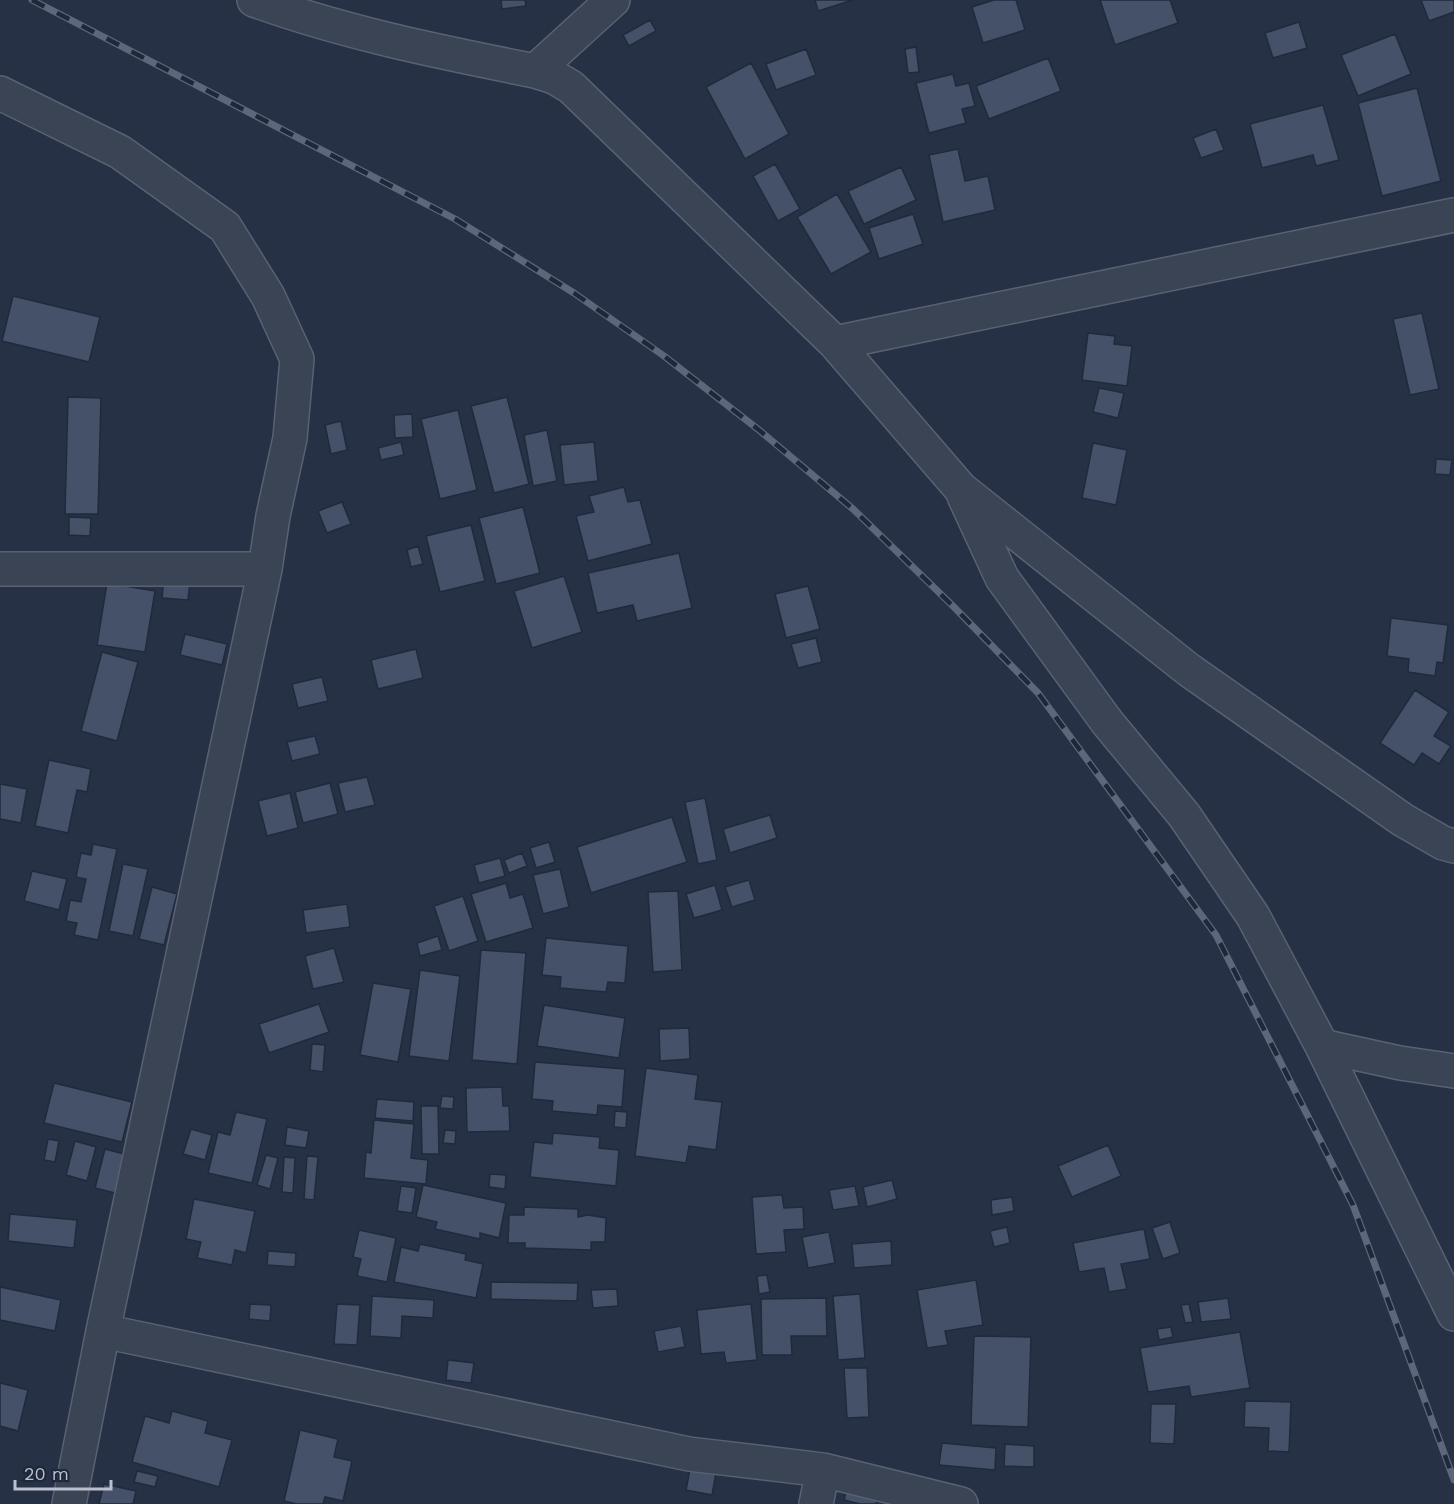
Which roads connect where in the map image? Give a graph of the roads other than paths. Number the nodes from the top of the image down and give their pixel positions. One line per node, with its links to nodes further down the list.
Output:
1 (254, 0): 3 (street)
2 (613, 0): 3 (street)
3 (535, 71): 6 (street)
4 (0, 93): 9 (street)
5 (1454, 215): 6 (street)
6 (835, 343): 7 (street)
7 (961, 489): 10 (street); 11 (street)
8 (0, 569): 9 (street)
9 (265, 569): 14 (street)
10 (1454, 846)
11 (1322, 1046): 12 (street); 13 (street)
12 (1454, 1071)
13 (1454, 1314)
14 (103, 1331): 15 (street); 16 (street)
15 (823, 1470): 17 (street); 18 (street)
16 (69, 1504)
17 (816, 1504)
18 (961, 1504)

